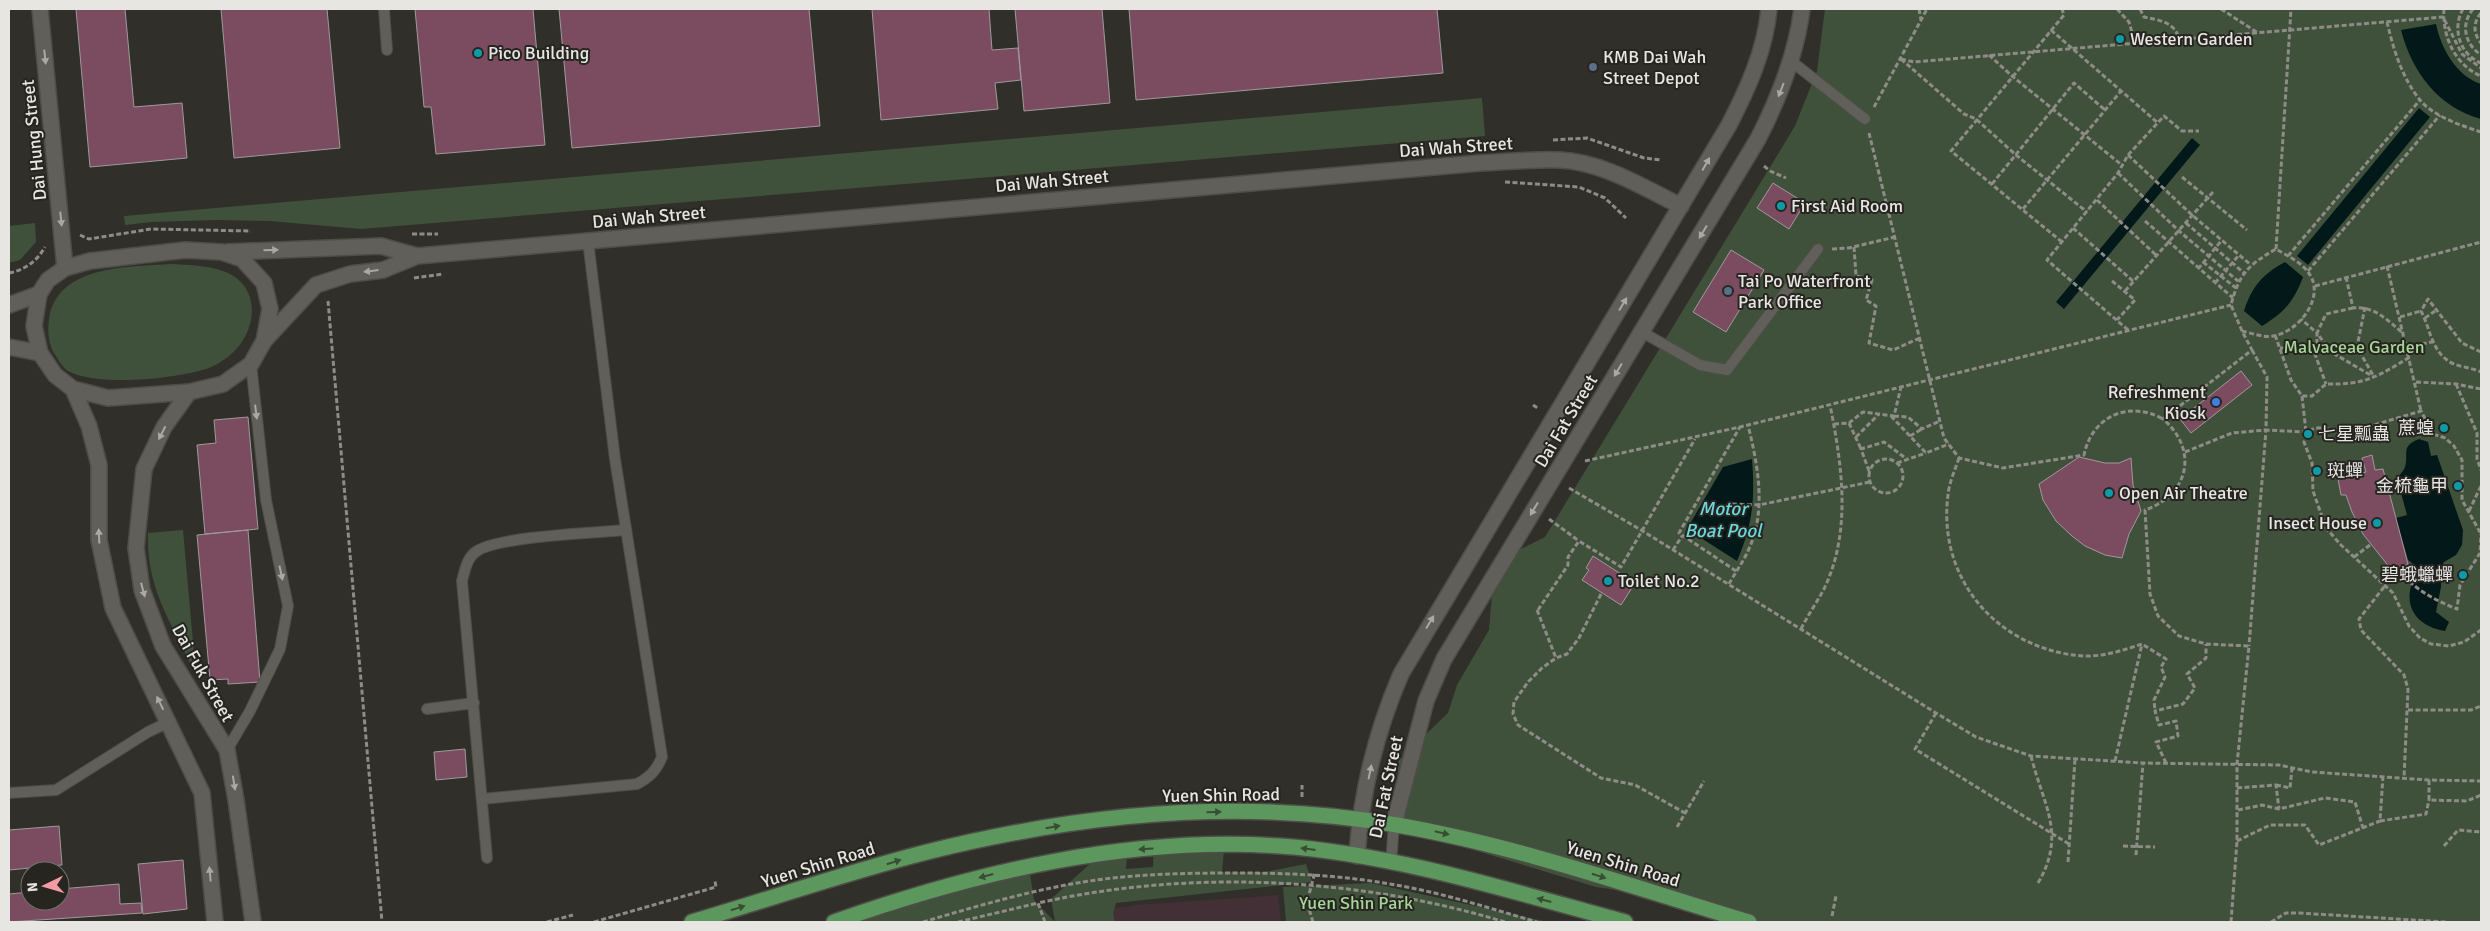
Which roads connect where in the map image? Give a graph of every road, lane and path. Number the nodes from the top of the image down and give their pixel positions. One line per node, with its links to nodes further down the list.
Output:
1 (40, 9): 91 (street, Dai Hung Street, one-way to 91)
2 (384, 9): 26 (lane)
3 (1769, 9): 59 (street, Dai Fat Street, one-way to 3)
4 (1802, 9): 31 (street, Dai Fat Street)
5 (1919, 9): 17 (path)
6 (1927, 9): 17 (path)
7 (2062, 9): 20 (path)
8 (2117, 9): 23 (path)
9 (2140, 9): 22 (path)
10 (2221, 9): 21 (path)
11 (2291, 9): 19 (path)
12 (2444, 9): 16 (path)
13 (2463, 9): 32 (path)
14 (2472, 9): 29 (path)
15 (2481, 13): 24 (path)
16 (2443, 17): 18 (path); 33 (path); 35 (path)
17 (1921, 20): 30 (path)
18 (2387, 22): 19 (path); 37 (path)
19 (2290, 29): 21 (path); 80 (path)
20 (2051, 30): 25 (path); 27 (path)
21 (2259, 33): 22 (path)
22 (2180, 39): 23 (path)
23 (2135, 43): 25 (path)
24 (2481, 43)
25 (2071, 48): 27 (path); 36 (path)
26 (387, 50)
27 (2034, 51): 28 (path); 34 (path)
28 (1988, 54): 30 (path); 34 (path)
29 (2481, 55)
30 (1901, 59): 41 (path); 42 (path)
31 (1791, 62): 41 (lane); 121 (street, Dai Fat Street, one-way to 121)
32 (2481, 62)
33 (2481, 68)
34 (2012, 76): 38 (path); 42 (path)
35 (2481, 76)
36 (2121, 91): 39 (path); 43 (path)
37 (2420, 100): 40 (path); 86 (path)
38 (2053, 109): 39 (path); 46 (path); 47 (path)
39 (2105, 110): 46 (path)
40 (2440, 115): 45 (path); 94 (path)
41 (1865, 119): 70 (path)
42 (1976, 119): 47 (path); 55 (path)
43 (2158, 123): 44 (path); 48 (path)
44 (2199, 131)
45 (2481, 132)
46 (2084, 134): 50 (path); 54 (path)
47 (2016, 155): 54 (path); 55 (path)
48 (2128, 155): 50 (path); 62 (path)
49 (1764, 166): 53 (path)
50 (2123, 166): 51 (path)
51 (2118, 173): 58 (path); 68 (path)
52 (2182, 177): 57 (path)
53 (1786, 178)
54 (2048, 181): 60 (path); 61 (path)
55 (1992, 184): 60 (path)
56 (2213, 192): 57 (path)
57 (2208, 199): 62 (path); 66 (path)
58 (2097, 200): 61 (path); 84 (path)
59 (1681, 206): 73 (street, Dai Wah Street); 232 (street, Dai Fat Street, one-way to 59)
60 (2023, 209): 74 (path)
61 (2087, 212): 65 (path)
62 (2192, 215): 64 (path); 72 (path)
63 (2145, 221): 76 (path)
64 (2186, 223): 68 (path); 78 (path)
65 (2073, 228): 74 (path); 100 (path)
66 (2247, 230)
67 (259, 231): 69 (path)
68 (2179, 231): 76 (path); 85 (path)
69 (78, 234)
70 (1895, 237): 77 (path); 125 (path)
71 (48, 240): 95 (path)
72 (2222, 240): 78 (path); 82 (path)
73 (588, 241): 83 (street, Dai Wah Street); 184 (lane)
74 (2062, 242): 118 (path)
75 (2481, 242): 90 (path)
76 (2169, 243): 84 (path); 92 (path)
77 (1854, 247): 79 (path); 125 (path)
78 (2215, 248): 85 (path); 88 (path)
79 (1818, 249): 121 (lane)
80 (2276, 249): 86 (path); 89 (path)
81 (222, 252): 83 (street, Dai Wah Street, one-way to 83); 91 (street, Dai Wah Street); 126 (street)
82 (2239, 255): 88 (path); 89 (path)
83 (417, 256): 126 (street, Dai Wah Street, one-way to 126)
84 (2157, 256): 100 (path)
85 (2208, 256): 87 (path); 93 (path)
86 (2288, 256): 94 (path)
87 (2203, 262): 92 (path); 97 (path)
88 (2233, 262): 93 (path); 96 (path)
89 (2251, 265): 96 (path)
90 (2387, 266): 98 (path); 115 (path)
91 (65, 268): 106 (street)
92 (2198, 268): 102 (path)
93 (2226, 270): 97 (path); 101 (path)
94 (2308, 271): 103 (path)
95 (9, 273)
96 (2244, 273): 101 (path)
97 (2221, 276): 102 (path); 104 (path)
98 (2346, 278): 103 (path); 112 (path)
99 (2112, 281): 105 (path)
100 (2134, 282): 105 (path)
101 (2238, 282): 104 (path)
102 (2214, 283): 108 (path)
103 (2315, 286): 117 (path)
104 (2236, 288): 108 (path)
105 (2125, 291): 118 (path)
106 (39, 294): 109 (street); 136 (street)
107 (335, 298): 258 (path)
108 (2232, 298): 110 (path)
109 (9, 305)
110 (2231, 305): 119 (path); 120 (path)
111 (2366, 307): 112 (path); 123 (path); 130 (path)
112 (2352, 308): 122 (path)
113 (2421, 311): 114 (path); 115 (path); 116 (path)
114 (2435, 311): 116 (path); 135 (path)
115 (2400, 317): 123 (path)
116 (2425, 318): 127 (path)
117 (2302, 319): 122 (path); 124 (path)
118 (2117, 320): 119 (path)
119 (2129, 330): 141 (path)
120 (2242, 331): 124 (path); 133 (path)
121 (1642, 332): 234 (street, Dai Fat Street, one-way to 234)
122 (2317, 333): 129 (path); 134 (path)
123 (2404, 334): 131 (path)
124 (2276, 335): 132 (path)
125 (1920, 338): 141 (path)
126 (264, 341): 138 (street)
127 (2432, 342): 131 (path); 139 (path)
128 (9, 346): 136 (street)
129 (2312, 346): 132 (path); 143 (path)
130 (2357, 347): 134 (path); 140 (path)
131 (2407, 347): 137 (path)
132 (2280, 348): 149 (path)
133 (2252, 350): 154 (path); 161 (path)
134 (2331, 352): 140 (path)
135 (2481, 352)
136 (40, 353): 146 (street)
137 (2410, 357): 140 (path); 142 (path)
138 (251, 364): 148 (street); 210 (lane, one-way to 210)
139 (2481, 372)
140 (2374, 378): 143 (path)
141 (1931, 380): 145 (path); 155 (path)
142 (2416, 382): 144 (path); 151 (path)
143 (2326, 384): 149 (path)
144 (2456, 384): 147 (path); 174 (path)
145 (1901, 387): 150 (path); 153 (path)
146 (73, 389): 148 (street); 209 (street, one-way to 146)
147 (2481, 389)
148 (189, 392): 210 (street, Dai Fuk Street, one-way to 210)
149 (2302, 396): 162 (path)
150 (1830, 405): 157 (path); 158 (path)
151 (2421, 410): 162 (path); 182 (path)
152 (1879, 414): 153 (path); 156 (path); 164 (path)
153 (1892, 415): 160 (path); 163 (path)
154 (2163, 419): 168 (path); 170 (path)
155 (1940, 421): 160 (path); 166 (path)
156 (1849, 423): 157 (path); 164 (path)
157 (1834, 424): 179 (path)
158 (1748, 425): 159 (path); 181 (path)
159 (1740, 428): 165 (path); 187 (path)
160 (1922, 429): 163 (path)
161 (2266, 430): 162 (path); 168 (path); 201 (path)
162 (2306, 432): 191 (path)
163 (1910, 436): 169 (path)
164 (1856, 437): 167 (path)
165 (1696, 438): 172 (path); 185 (path)
166 (1949, 444): 169 (path); 170 (path)
167 (1861, 449): 171 (path); 175 (path)
168 (2185, 452): 200 (path)
169 (1926, 454): 171 (path)
170 (1959, 458): 199 (path)
171 (1908, 460): 173 (path)
172 (1583, 461)
173 (1897, 463): 175 (path); 176 (path)
174 (2481, 470)
175 (1870, 472): 176 (path)
176 (1870, 482): 179 (path)
177 (2481, 486): 182 (path)
178 (1567, 487): 185 (path)
179 (1843, 487): 181 (path); 197 (path)
180 (1732, 504): 181 (path)
181 (1759, 505): 193 (path)
182 (2468, 511): 186 (path)
183 (1548, 519): 188 (path)
184 (626, 530): 203 (lane); 227 (lane)
185 (1641, 530): 188 (path); 190 (path)
186 (2481, 534): 192 (path)
187 (1682, 536): 190 (path); 193 (path)
188 (1579, 541): 202 (path)
189 (2370, 545): 191 (path)
190 (1673, 550): 194 (path)
191 (2354, 557): 195 (path)
192 (2410, 566)
193 (1736, 572): 194 (path)
194 (1729, 584): 197 (path)
195 (2384, 587): 198 (path); 206 (path)
196 (1602, 594): 202 (path)
197 (1801, 628): 208 (path)
198 (2481, 630)
199 (2142, 644): 207 (path); 213 (path)
200 (2206, 644): 201 (path); 207 (path)
201 (2248, 646): 216 (path)
202 (1556, 658): 231 (path)
203 (474, 703): 205 (lane); 227 (lane)
204 (2481, 706): 206 (path)
205 (427, 710)
206 (2408, 710): 219 (path)
207 (2155, 711): 215 (path)
208 (1936, 713): 211 (path); 238 (path)
209 (169, 722): 225 (lane); 256 (street, one-way to 209)
210 (227, 750): 257 (street, Dai Fuk Street, one-way to 257)
211 (2031, 756): 212 (path); 238 (path)
212 (2075, 759): 213 (path); 240 (path)
213 (2115, 761): 214 (path)
214 (2143, 763): 215 (path); 242 (path)
215 (2166, 763): 216 (path)
216 (2237, 764): 217 (path); 224 (path)
217 (2292, 768): 218 (path); 223 (path)
218 (2383, 776): 219 (path); 233 (path)
219 (2404, 778): 220 (path)
220 (2429, 780): 222 (path); 228 (path)
221 (1704, 781): 231 (path)
222 (2481, 781)
223 (2276, 785): 224 (path); 229 (path)
224 (2237, 788): 230 (path)
225 (9, 793)
226 (2481, 795): 228 (path)
227 (482, 799): 247 (lane)
228 (2429, 800): 233 (path)
229 (2279, 809): 230 (path); 236 (path)
230 (2238, 810): 239 (path)
231 (1685, 813): 235 (path)
232 (1360, 820): 234 (main road, Yuen Shin Road); 246 (street, Dai Fat Street); 261 (main road, Yuen Shin Road, one-way to 232)
233 (2380, 821): 236 (path)
234 (1394, 824): 249 (lane, Dai Fat Street); 269 (main road, Yuen Shin Road, one-way to 269)
235 (1677, 827)
236 (2363, 828): 239 (path)
237 (2481, 832): 243 (path)
238 (2052, 834): 240 (path); 251 (path)
239 (2237, 841): 270 (path)
240 (2069, 844): 248 (path)
241 (2123, 846): 242 (path)
242 (2137, 846): 244 (path); 245 (path)
243 (2444, 846)
244 (2155, 847)
245 (2136, 855)
246 (1356, 856): 249 (main road); 262 (main road, one-way to 262)
247 (488, 858)
248 (2068, 862)
249 (1391, 863): 268 (main road, one-way to 249)
250 (715, 881): 260 (path)
251 (2038, 883)
252 (1836, 896): 255 (path)
253 (1038, 903): 264 (path); 265 (path); 266 (path)
254 (573, 915): 259 (path)
255 (1832, 916)
256 (215, 922)
257 (253, 922)
258 (382, 922)
259 (547, 922)
260 (594, 922)
261 (692, 922)
262 (834, 922)
263 (923, 922): 267 (path)
264 (958, 922)
265 (1045, 922)
266 (1505, 922)
267 (1537, 922)
268 (1625, 922)
269 (1749, 922)
270 (2231, 922)
271 (2271, 922): 272 (path)
272 (2446, 922)

